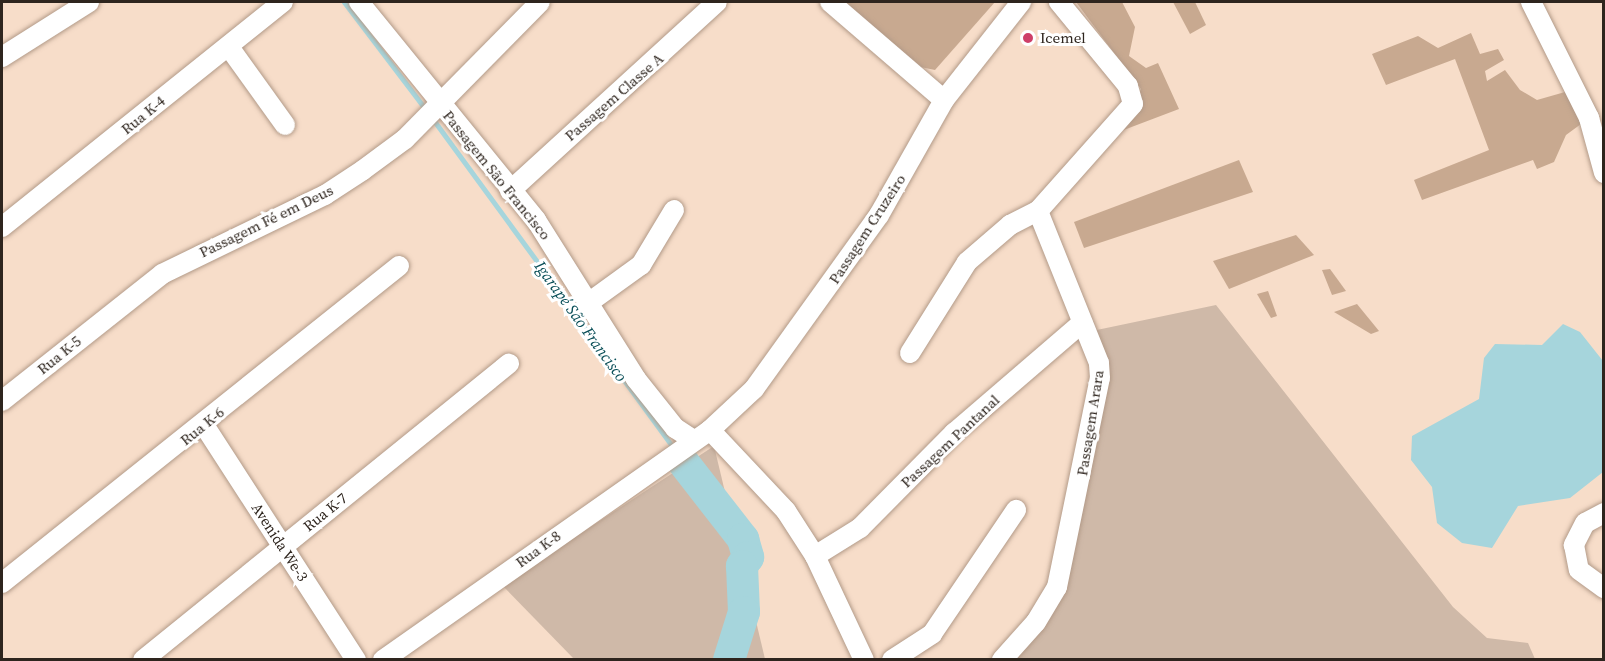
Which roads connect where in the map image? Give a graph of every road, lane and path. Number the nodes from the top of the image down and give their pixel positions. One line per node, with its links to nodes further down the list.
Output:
1 (89, 2): 11 (street)
2 (283, 2): 10 (street, Rua K-4)
3 (359, 2): 13 (street, Passagem São Francisco)
4 (540, 2): 13 (street, Passagem Fé em Deus)
5 (717, 2): 16 (street, Passagem Classe A)
6 (830, 2): 12 (street)
7 (1021, 2): 12 (street, Passagem Cruzeiro)
8 (1059, 2): 18 (street)
9 (1531, 2): 15 (street)
10 (229, 47): 14 (street); 19 (street, Rua K-4)
11 (2, 57)
12 (944, 100): 28 (street, Passagem Cruzeiro)
13 (432, 109): 16 (street, Passagem São Francisco); 22 (street, Passagem Fé em Deus)
14 (285, 125)
15 (1604, 173)
16 (510, 191): 21 (street, Passagem São Francisco)
17 (674, 210): 21 (street)
18 (1038, 211): 23 (street, Passagem Arara); 24 (street)
19 (2, 227)
20 (399, 266): 27 (street, Rua K-6)
21 (591, 301): 29 (street, Passagem São Francisco)
22 (116, 310): 26 (street, Rua K-5)
23 (1082, 323): 33 (street, Passagem Pantanal); 41 (street, Passagem Arara)
24 (910, 353)
25 (509, 364): 32 (street, Rua K-7)
26 (2, 401)
27 (204, 425): 32 (street, Avenida We-3); 34 (street, Rua K-6)
28 (710, 430): 29 (street, Passagem Cruzeiro); 33 (street)
29 (681, 446): 38 (street, Rua K-8)
30 (1016, 510): 40 (street)
31 (1604, 513): 35 (street)
32 (282, 547): 36 (street, Rua K-7); 37 (street, Avenida We-3)
33 (815, 556): 39 (street)
34 (2, 583)
35 (1604, 588)
36 (142, 660)
37 (356, 660)
38 (383, 660)
39 (864, 660)
40 (892, 660)
41 (1002, 660)

